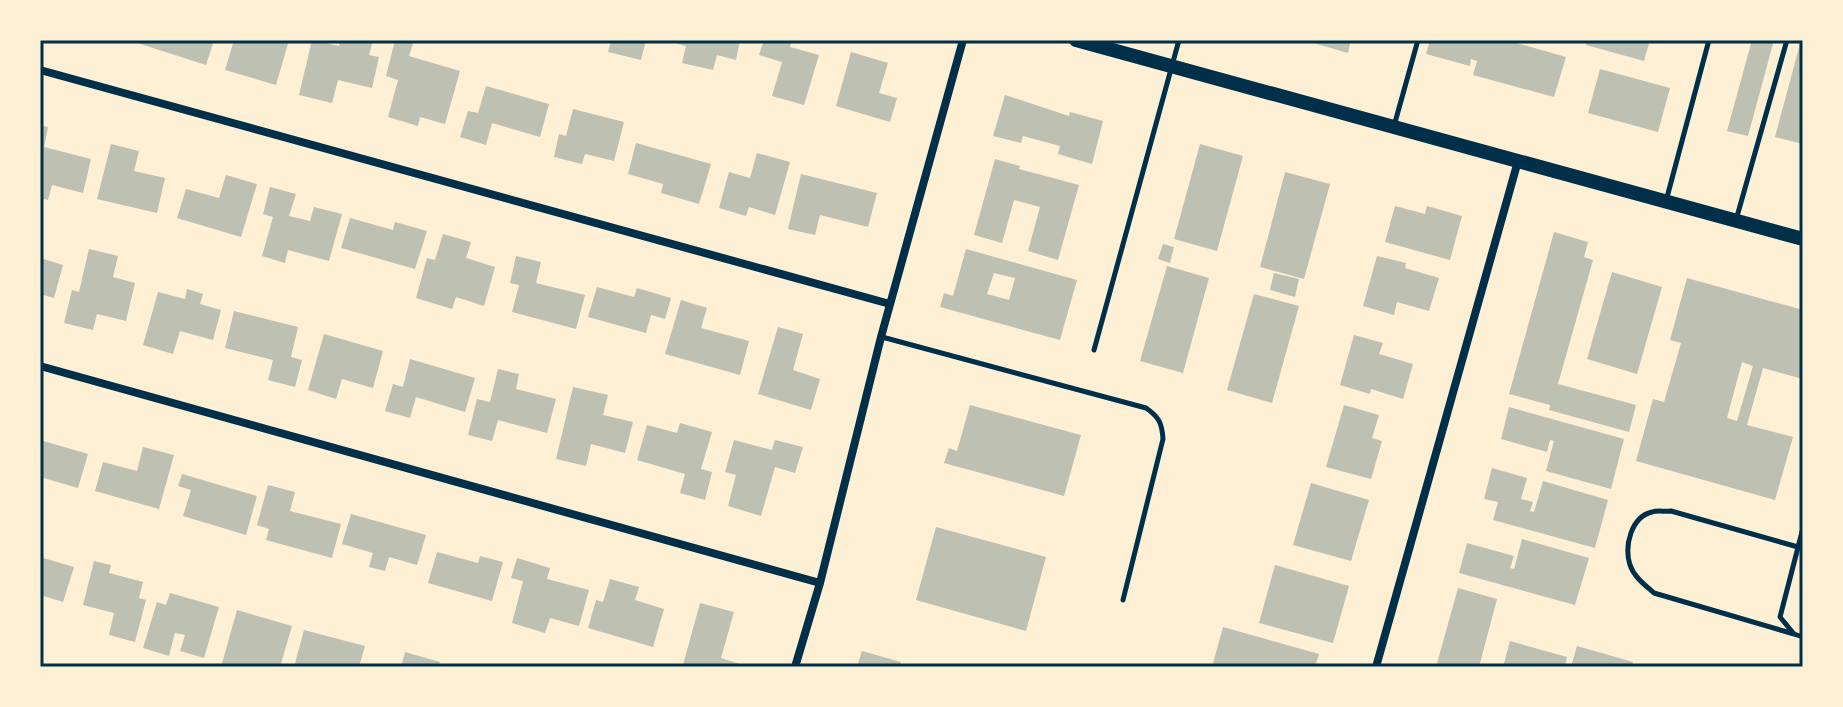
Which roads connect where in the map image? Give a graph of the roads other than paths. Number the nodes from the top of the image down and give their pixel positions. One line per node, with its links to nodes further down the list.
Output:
1 (963, 40): 14 (street)
2 (1076, 40): 7 (main road)
3 (1179, 40): 7 (lane)
4 (1418, 40): 9 (lane)
5 (1709, 40): 11 (lane)
6 (1787, 40): 12 (lane)
7 (1171, 66): 9 (main road); 16 (lane)
8 (40, 70): 14 (street)
9 (1394, 127): 10 (main road)
10 (1518, 161): 11 (main road); 25 (street)
11 (1666, 202): 12 (main road)
12 (1735, 221): 13 (main road)
13 (1803, 239)
14 (890, 304): 15 (street)
15 (881, 337): 20 (street); 21 (lane)
16 (1094, 350)
17 (40, 366): 20 (street)
18 (1803, 528): 19 (lane)
19 (1798, 547): 22 (lane); 22 (lane)
20 (820, 583): 24 (street)
21 (1123, 600)
22 (1794, 634): 23 (lane)
23 (1803, 637)
24 (795, 667)
25 (1376, 667)

